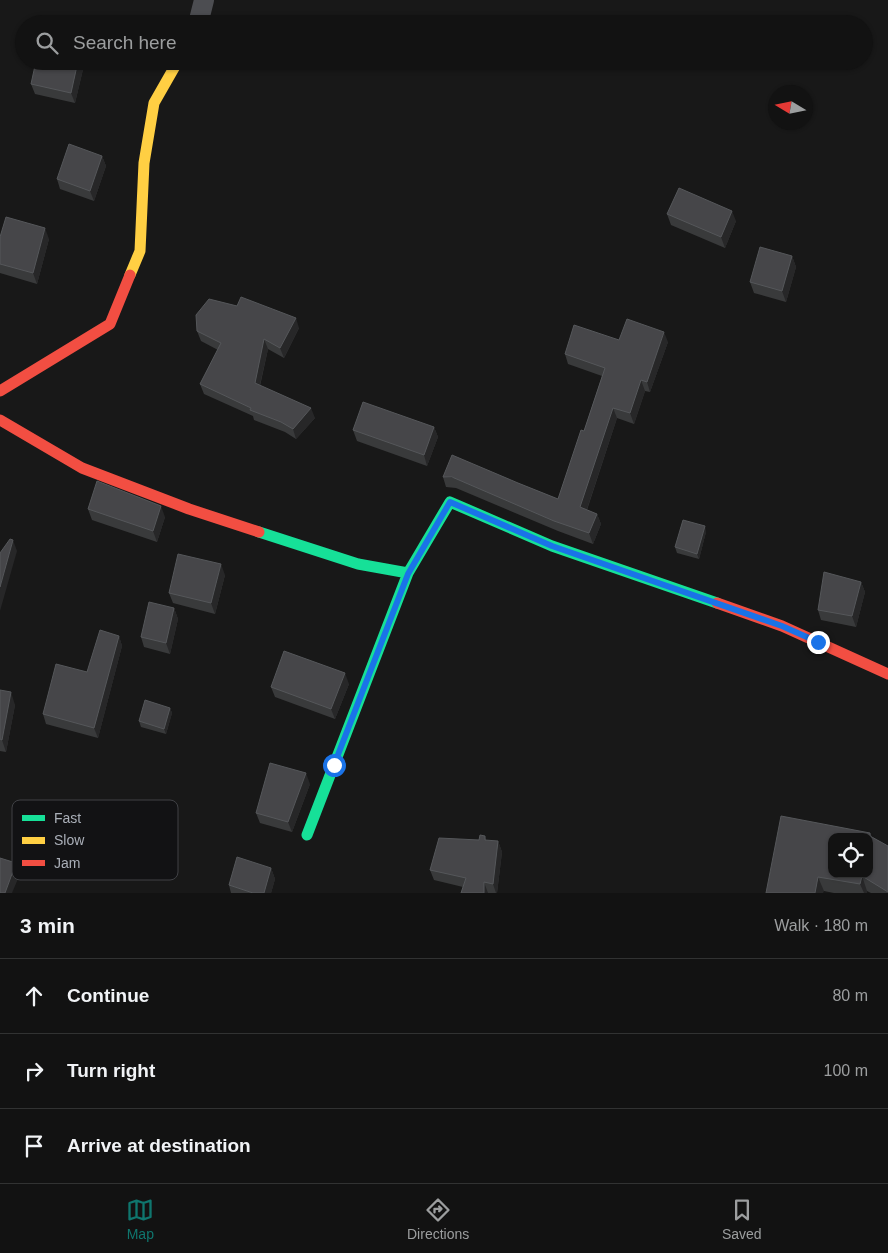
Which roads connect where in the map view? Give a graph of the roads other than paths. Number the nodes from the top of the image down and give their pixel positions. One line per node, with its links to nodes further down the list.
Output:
1 (204, 0): 2 (street)
2 (200, 15)
3 (173, 70): 4 (street)
4 (0, 391)
5 (0, 420): 6 (street)
6 (408, 574): 7 (street); 8 (street)
7 (888, 674)
8 (307, 835)

